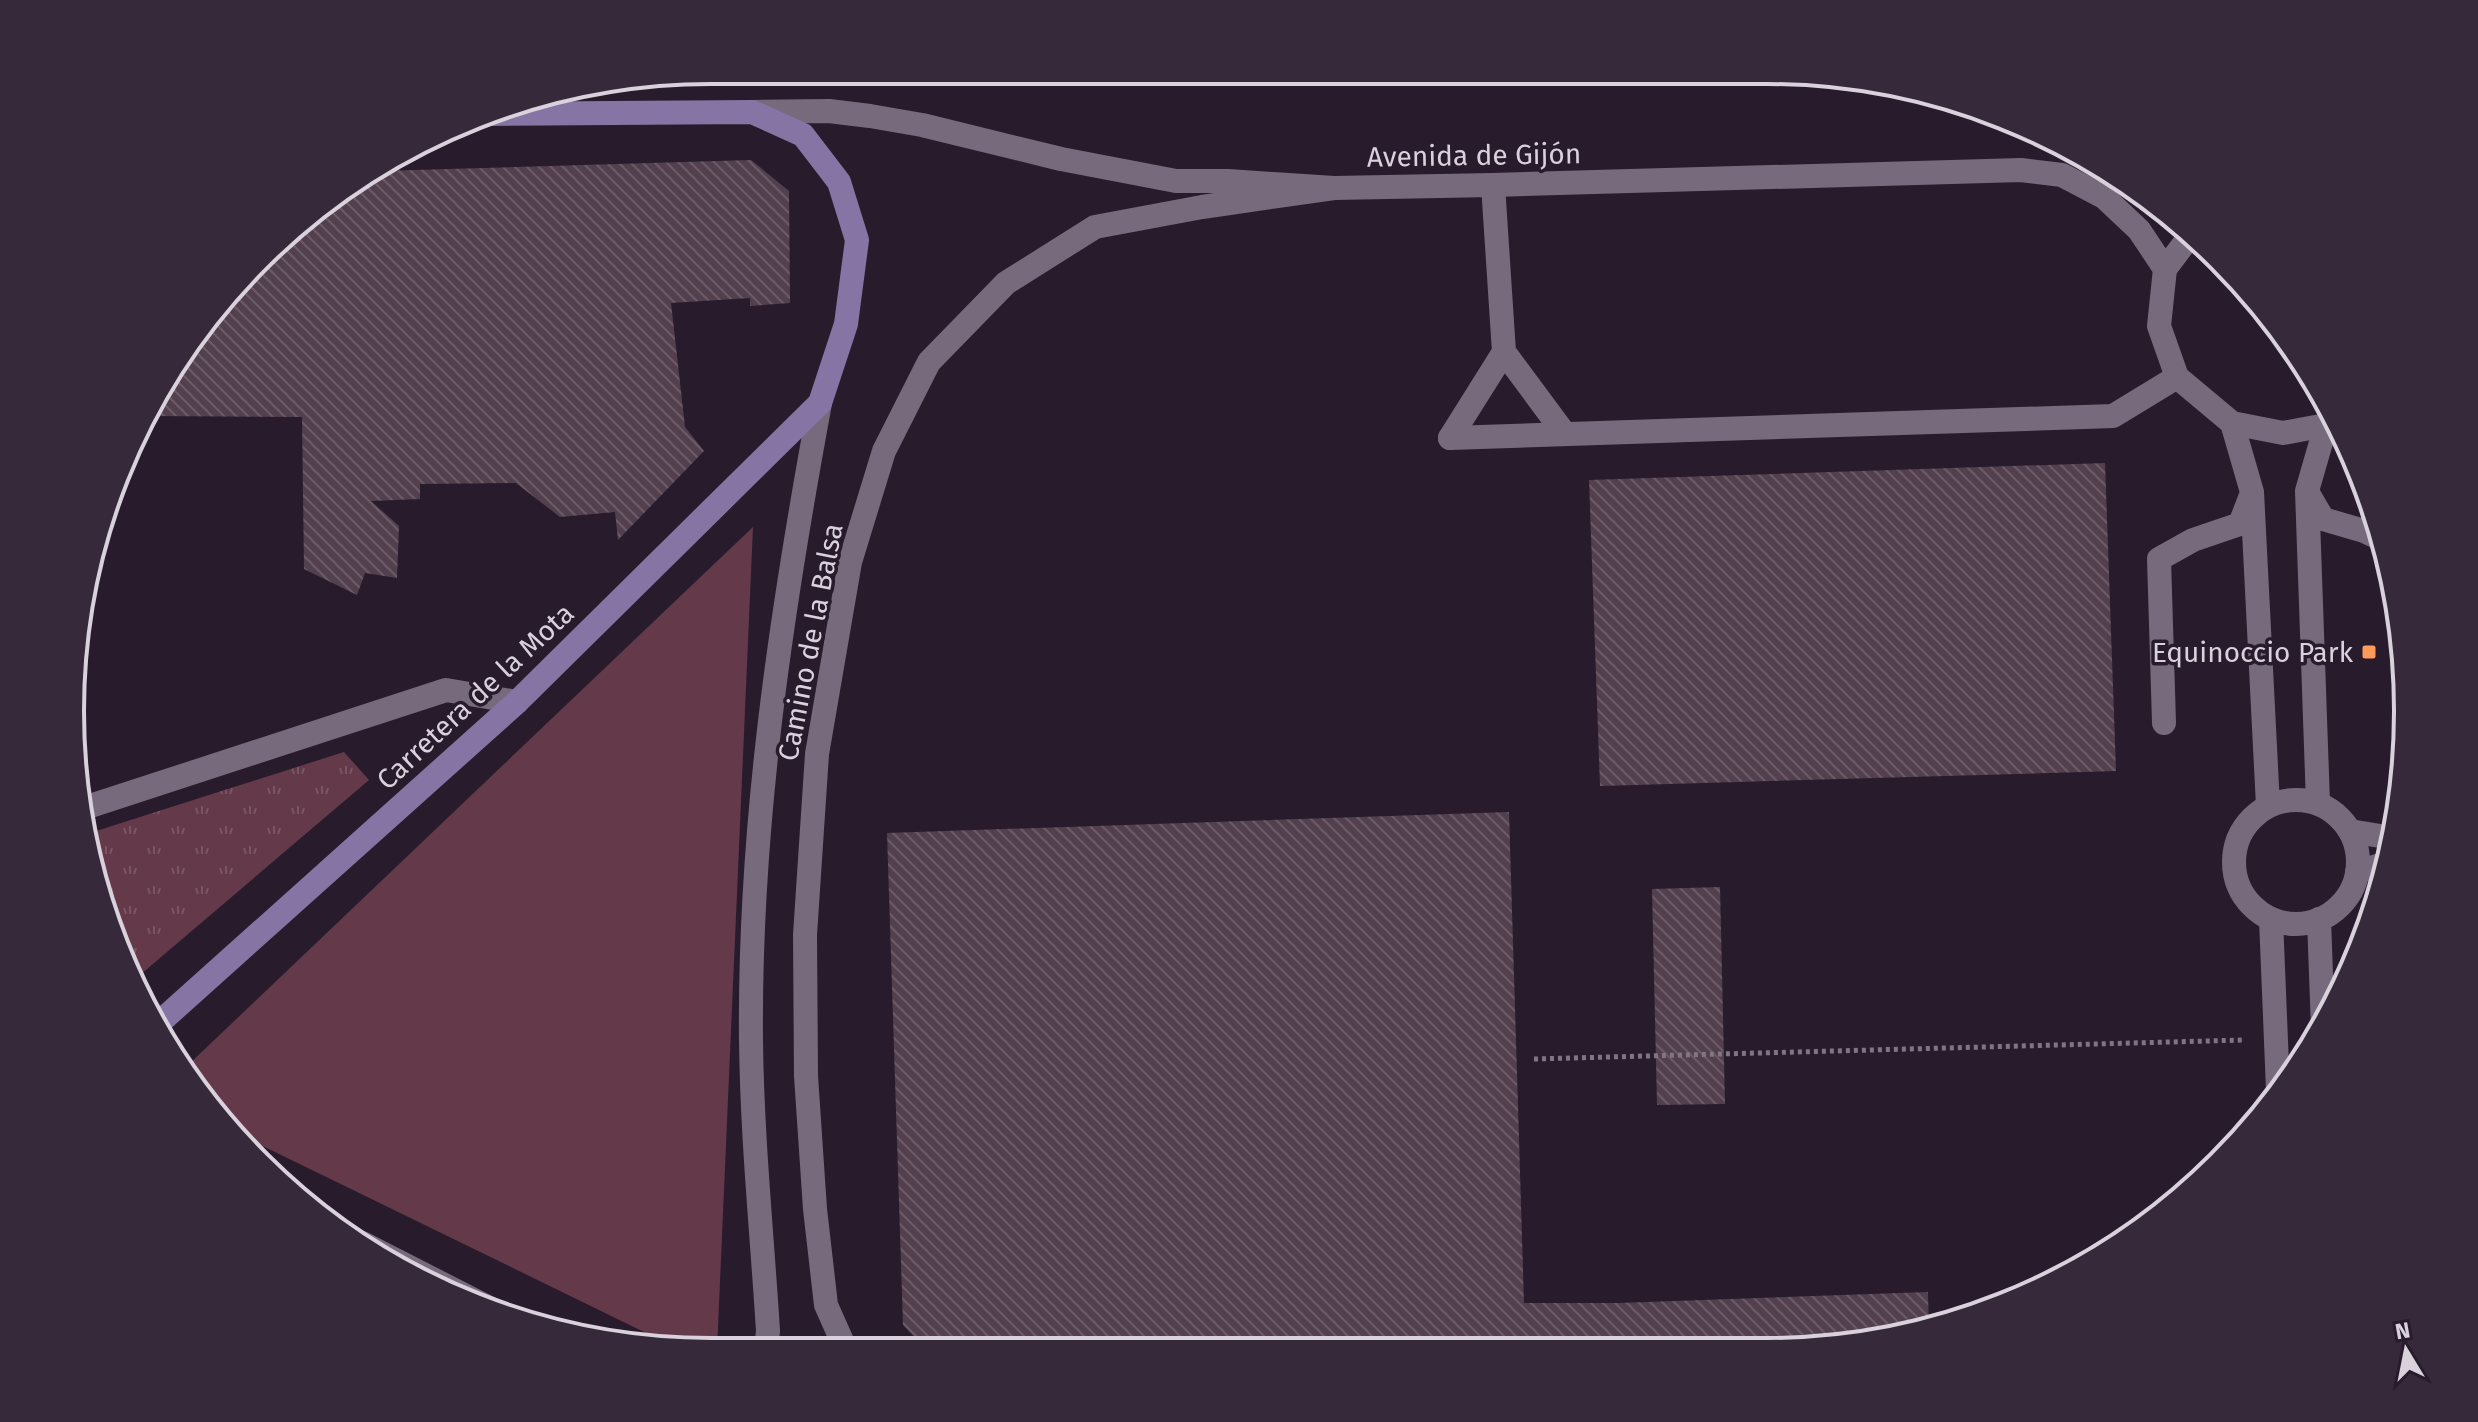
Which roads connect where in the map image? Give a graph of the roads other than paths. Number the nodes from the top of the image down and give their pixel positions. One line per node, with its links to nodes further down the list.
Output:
1 (752, 112): 2 (main road, Avenida de Gijón); 4 (street, Avenida de Gijón); 9 (main road, Avenida de Gijón)
2 (520, 114)
3 (1493, 185): 4 (street, Avenida de Gijón); 6 (street, Avenida de Gijón); 7 (street)
4 (1334, 188): 32 (street, Camino de la Balsa)
5 (2184, 244): 6 (street)
6 (2165, 269): 8 (street)
7 (1504, 352): 13 (street); 13 (street)
8 (2177, 377): 10 (street); 13 (street)
9 (820, 403): 17 (main road, Carretera de la Mota); 31 (street, Camino de la Balsa)
10 (2232, 423): 11 (street); 15 (street)
11 (2323, 423)
12 (2327, 430): 14 (street)
13 (1564, 433)
14 (2307, 491): 16 (street); 19 (street)
15 (2252, 492): 18 (street); 21 (street)
16 (2368, 533)
17 (517, 702): 20 (street); 29 (main road, Carretera de la Mota)
18 (2164, 723)
19 (2318, 803): 21 (street); 22 (street)
20 (91, 806)
21 (2268, 806): 26 (street)
22 (2350, 831): 23 (street); 25 (street)
23 (2381, 836)
24 (2374, 867): 25 (street)
25 (2357, 872): 27 (street)
26 (2271, 919): 27 (street); 30 (street)
27 (2319, 919): 28 (street)
28 (2322, 1001)
29 (165, 1018)
30 (2277, 1074)
31 (767, 1338)
32 (841, 1338)

